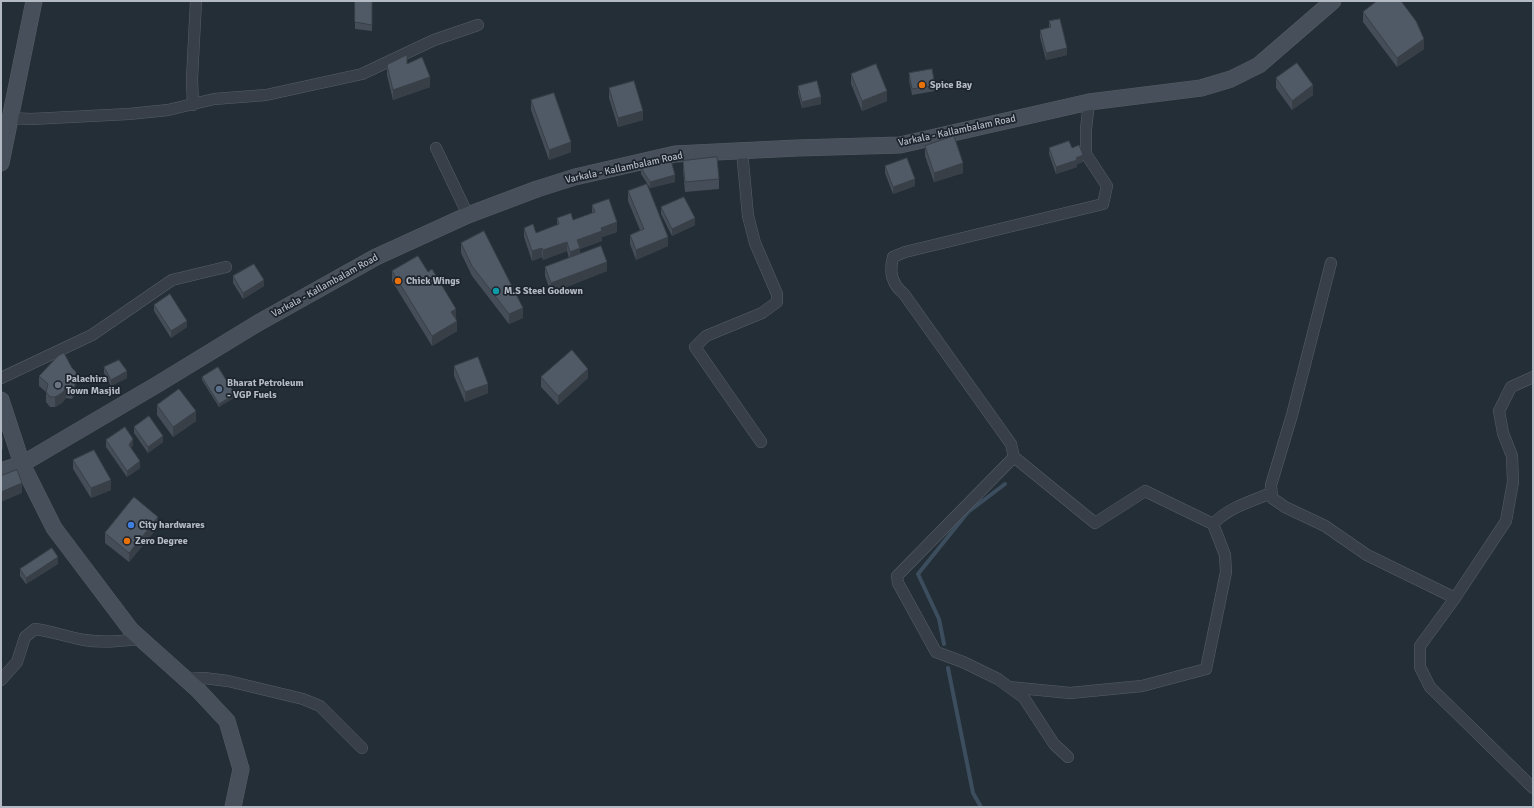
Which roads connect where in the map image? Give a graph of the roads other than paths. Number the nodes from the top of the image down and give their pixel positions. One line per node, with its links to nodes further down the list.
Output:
1 (34, 1): 7 (main road)
2 (196, 1): 6 (street)
3 (1333, 1): 5 (main road, Varkala - Kallambalam Road)
4 (478, 25): 6 (street)
5 (1089, 102): 9 (main road, Varkala - Kallambalam Road); 18 (street)
6 (193, 105): 7 (street)
7 (7, 115): 10 (main road)
8 (436, 148): 11 (street)
9 (742, 151): 11 (main road, Varkala - Kallambalam Road); 17 (street)
10 (1, 163)
11 (468, 215): 19 (main road, Varkala - Kallambalam Road)
12 (1331, 263): 21 (street)
13 (226, 267): 15 (street)
14 (1533, 377): 23 (street)
15 (1, 378)
16 (1, 400): 19 (main road)
17 (761, 442)
18 (1014, 457): 22 (street); 27 (street)
19 (22, 464): 20 (main road, Varkala - Kallambalam Road); 24 (main road)
20 (1, 471)
21 (1271, 493): 22 (street); 23 (street)
22 (1213, 524): 27 (street)
23 (1454, 598): 30 (street)
24 (140, 639): 25 (main road); 26 (street)
25 (186, 679): 28 (street); 31 (main road)
26 (1, 680)
27 (1008, 687): 29 (street)
28 (362, 748)
29 (1068, 757)
30 (1533, 788)
31 (233, 807)

